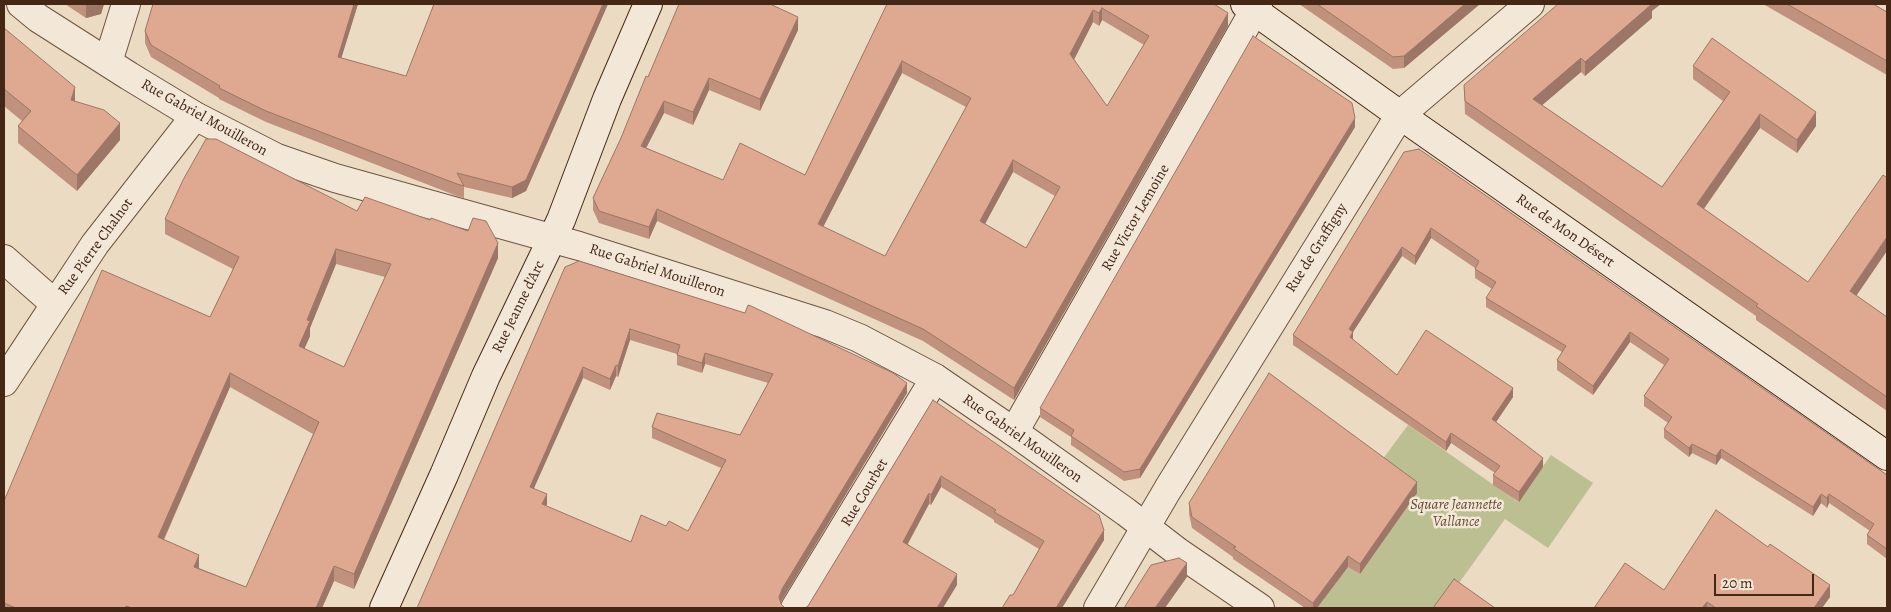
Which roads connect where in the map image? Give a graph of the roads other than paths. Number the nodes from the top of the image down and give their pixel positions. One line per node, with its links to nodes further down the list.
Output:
1 (20, 4): 6 (street, Rue Gabriel Mouilleron)
2 (126, 4): 6 (street)
3 (648, 4): 9 (street, Rue Jeanne d'Arc)
4 (1530, 4): 7 (street, Rue de Graffigny)
5 (1252, 6): 7 (street, Rue de Mon Désert); 14 (street, Rue Victor Lemoine)
6 (108, 62): 8 (street, Rue Gabriel Mouilleron)
7 (1400, 115): 15 (street, Rue de Mon Désert); 16 (street, Rue de Graffigny)
8 (195, 116): 9 (street, Rue Gabriel Mouilleron); 11 (street, Rue Pierre Chalnot)
9 (552, 239): 12 (street, Rue Gabriel Mouilleron); 17 (street, Rue Jeanne d'Arc)
10 (4, 259): 11 (street)
11 (55, 304): 13 (street, Rue Pierre Chalnot)
12 (935, 378): 14 (street, Rue Gabriel Mouilleron); 18 (street, Rue Courbet)
13 (4, 382)
14 (1014, 432): 16 (street, Rue Gabriel Mouilleron)
15 (1887, 456)
16 (1146, 528): 19 (street, Rue de Graffigny); 20 (street, Rue Gabriel Mouilleron)
17 (384, 608)
18 (795, 608)
19 (1098, 608)
20 (1260, 608)

